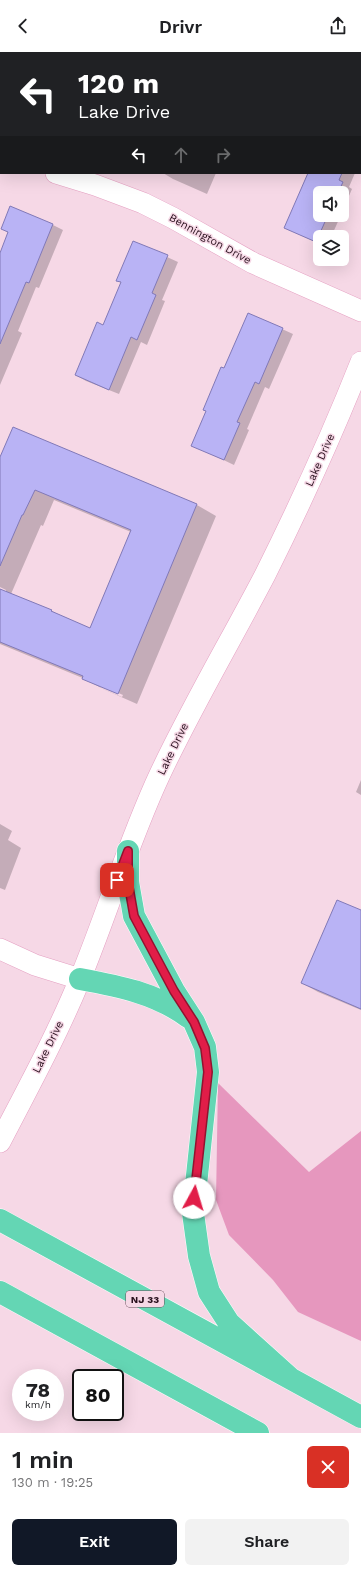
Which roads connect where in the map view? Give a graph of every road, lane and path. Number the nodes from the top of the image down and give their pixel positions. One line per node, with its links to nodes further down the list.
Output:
1 (59, 174): 2 (street, Bennington Drive)
2 (361, 311)
3 (361, 362): 4 (street, Lake Drive)
4 (128, 851): 6 (street, Lake Drive); 7 (highway)
5 (0, 949): 6 (street)
6 (80, 979): 7 (highway); 8 (street, Lake Drive)
7 (194, 1022): 11 (highway)
8 (0, 1142)
9 (0, 1220): 11 (highway, NJ 33)
10 (0, 1292): 13 (highway)
11 (290, 1378): 12 (highway, NJ 33)
12 (361, 1416)
13 (258, 1433)

